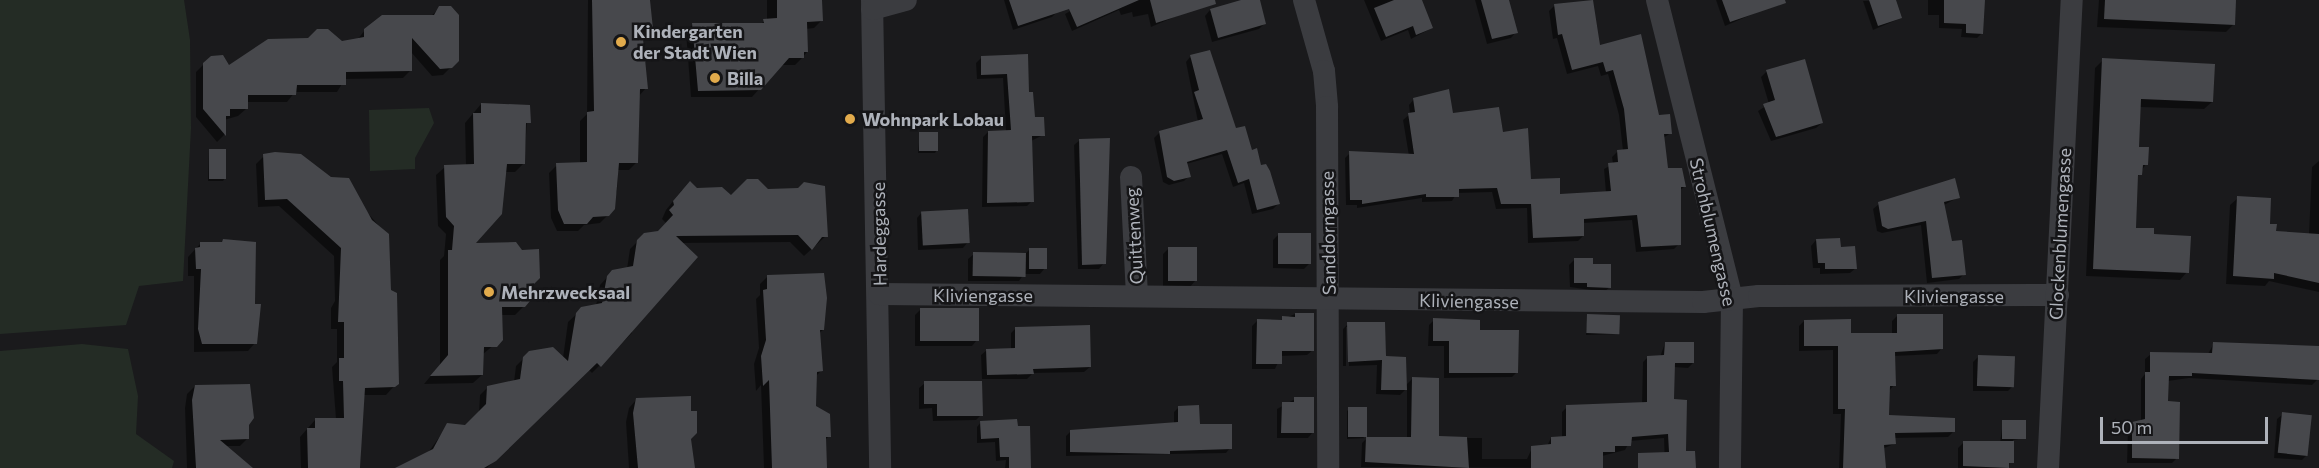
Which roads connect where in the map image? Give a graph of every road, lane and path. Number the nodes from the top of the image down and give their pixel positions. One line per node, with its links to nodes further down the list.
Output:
1 (906, 0): 5 (street)
2 (1304, 0): 10 (street, Sanddorngasse)
3 (1657, 0): 11 (street, Strohblumengasse)
4 (2072, 0): 8 (street, Glockenblumengasse)
5 (872, 5): 7 (street, Hardeggasse)
6 (1131, 177): 9 (street, Quittenweg)
7 (879, 294): 9 (street, Kliviengasse); 12 (street, Hardeggasse)
8 (2058, 295): 11 (street, Kliviengasse); 15 (street, Glockenblumengasse)
9 (1137, 296): 10 (street, Kliviengasse)
10 (1329, 299): 11 (street, Kliviengasse); 13 (street, Sanddorngasse)
11 (1732, 299): 14 (street, Strohblumengasse)
12 (880, 468)
13 (1328, 468)
14 (1730, 468)
15 (2048, 468)

